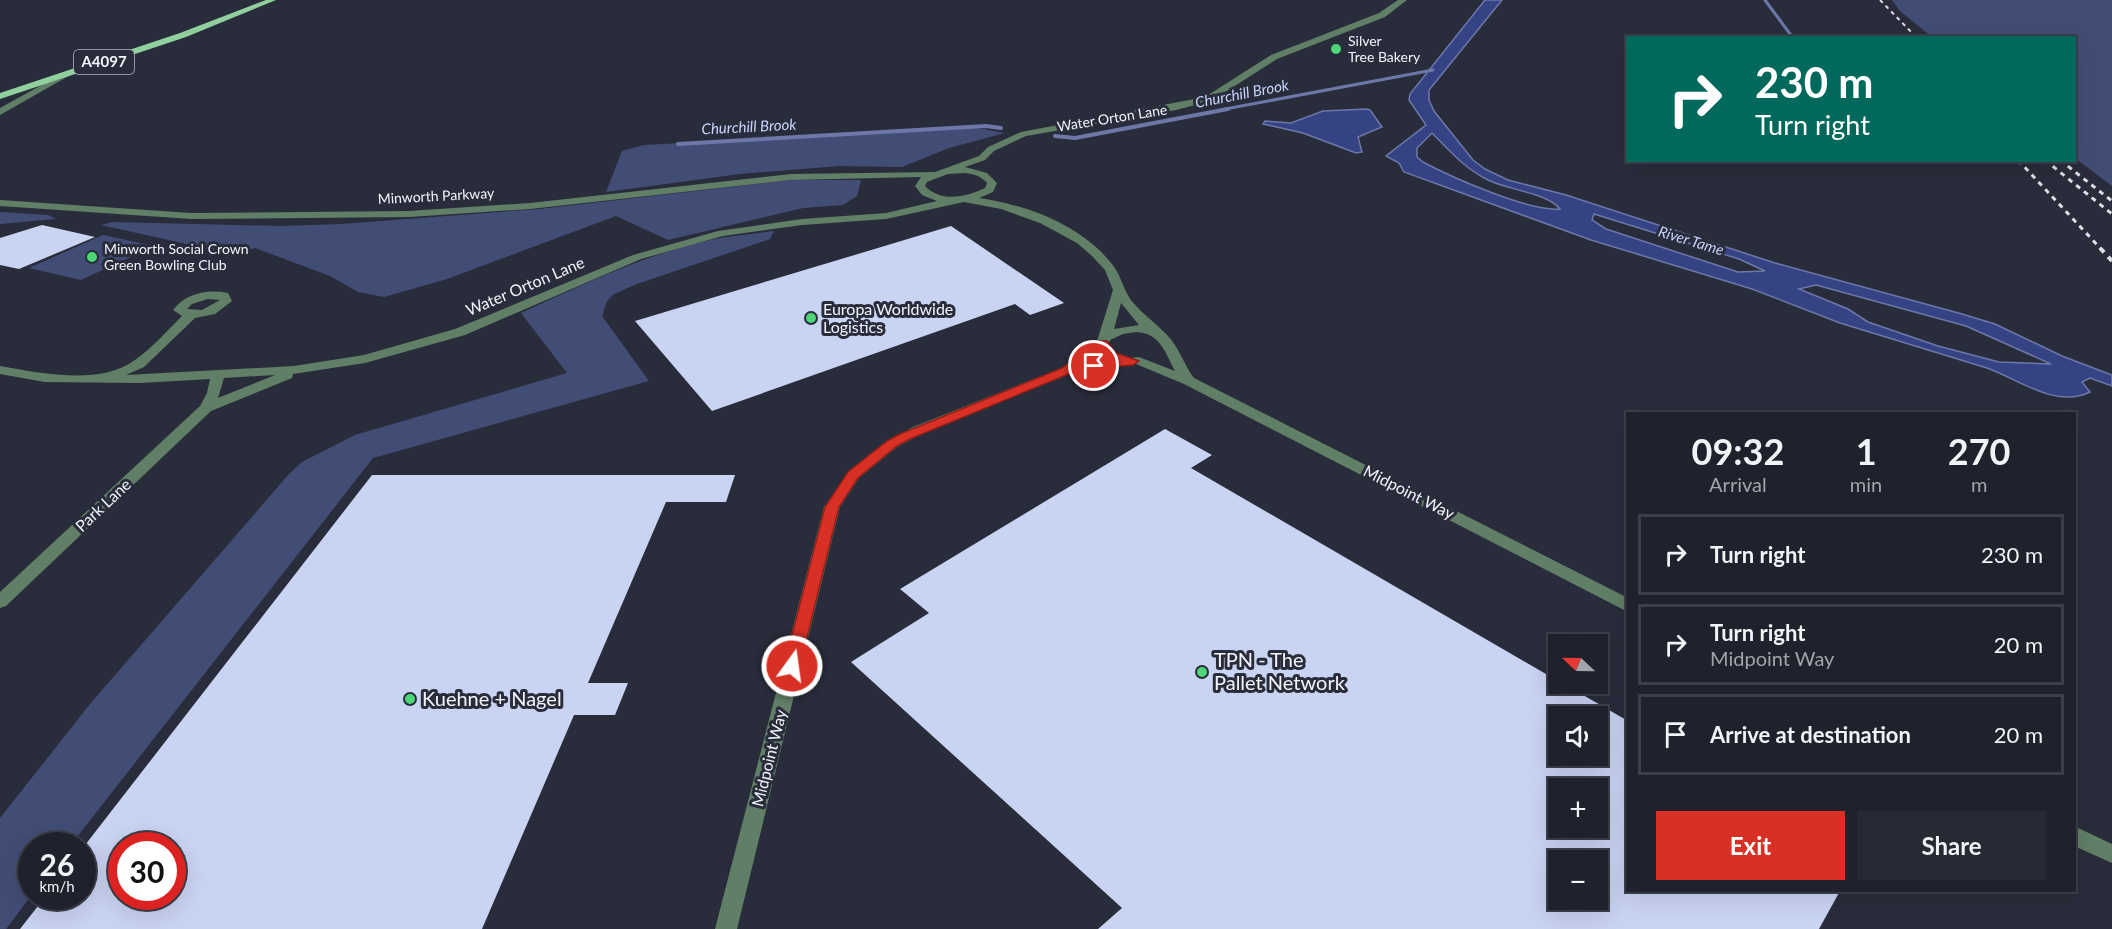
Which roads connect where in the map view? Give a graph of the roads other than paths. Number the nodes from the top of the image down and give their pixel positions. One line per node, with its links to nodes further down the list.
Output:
1 (272, 0): 3 (main road, A4097)
2 (1403, 0): 11 (street, Water Orton Lane)
3 (263, 4): 4 (main road, A4097); 6 (main road, A4097)
4 (183, 35): 5 (main road, A4097); 6 (main road)
5 (70, 73): 7 (main road, A4097); 9 (street)
6 (32, 79): 7 (main road); 8 (main road, A4097)
7 (25, 88): 8 (main road, A4097)
8 (0, 94): 9 (street)
9 (20, 101): 10 (street)
10 (0, 112)
11 (982, 158): 12 (street, Water Orton Lane); 15 (street)
12 (946, 171): 13 (street, Minworth Parkway); 15 (street)
13 (932, 174): 14 (street, Minworth Parkway); 16 (street)
14 (873, 176): 16 (street, Minworth Parkway); 18 (street, Minworth Parkway)
15 (991, 182): 17 (street); 20 (street)
16 (925, 193): 17 (street, Minworth Parkway); 19 (street)
17 (962, 199): 19 (street, Water Orton Lane); 20 (street)
18 (0, 203)
19 (920, 210): 29 (street, Water Orton Lane)
20 (1018, 210): 21 (street)
21 (1119, 290): 23 (street); 24 (street)
22 (192, 314): 27 (street, Water Orton Lane)
23 (1156, 333): 24 (street); 25 (street)
24 (1104, 340): 26 (street); 30 (street, Midpoint Way)
25 (1166, 345): 26 (street); 34 (street)
26 (1136, 361): 30 (street, Midpoint Way); 34 (street, Midpoint Way)
27 (139, 364): 32 (street); 33 (street, Water Orton Lane)
28 (0, 370): 33 (street, Water Orton Lane)
29 (294, 370): 31 (street, Water Orton Lane); 35 (street, Park Lane)
30 (1067, 370): 40 (street, Midpoint Way)
31 (218, 375): 32 (street, Water Orton Lane); 35 (street, Park Lane)
32 (140, 379): 33 (street, Water Orton Lane)
33 (104, 380)
34 (1189, 381): 37 (street, Midpoint Way)
35 (206, 408): 36 (street, Park Lane)
36 (0, 602)
37 (1626, 605)
38 (2076, 836): 39 (street)
39 (2112, 854)
40 (726, 929)

